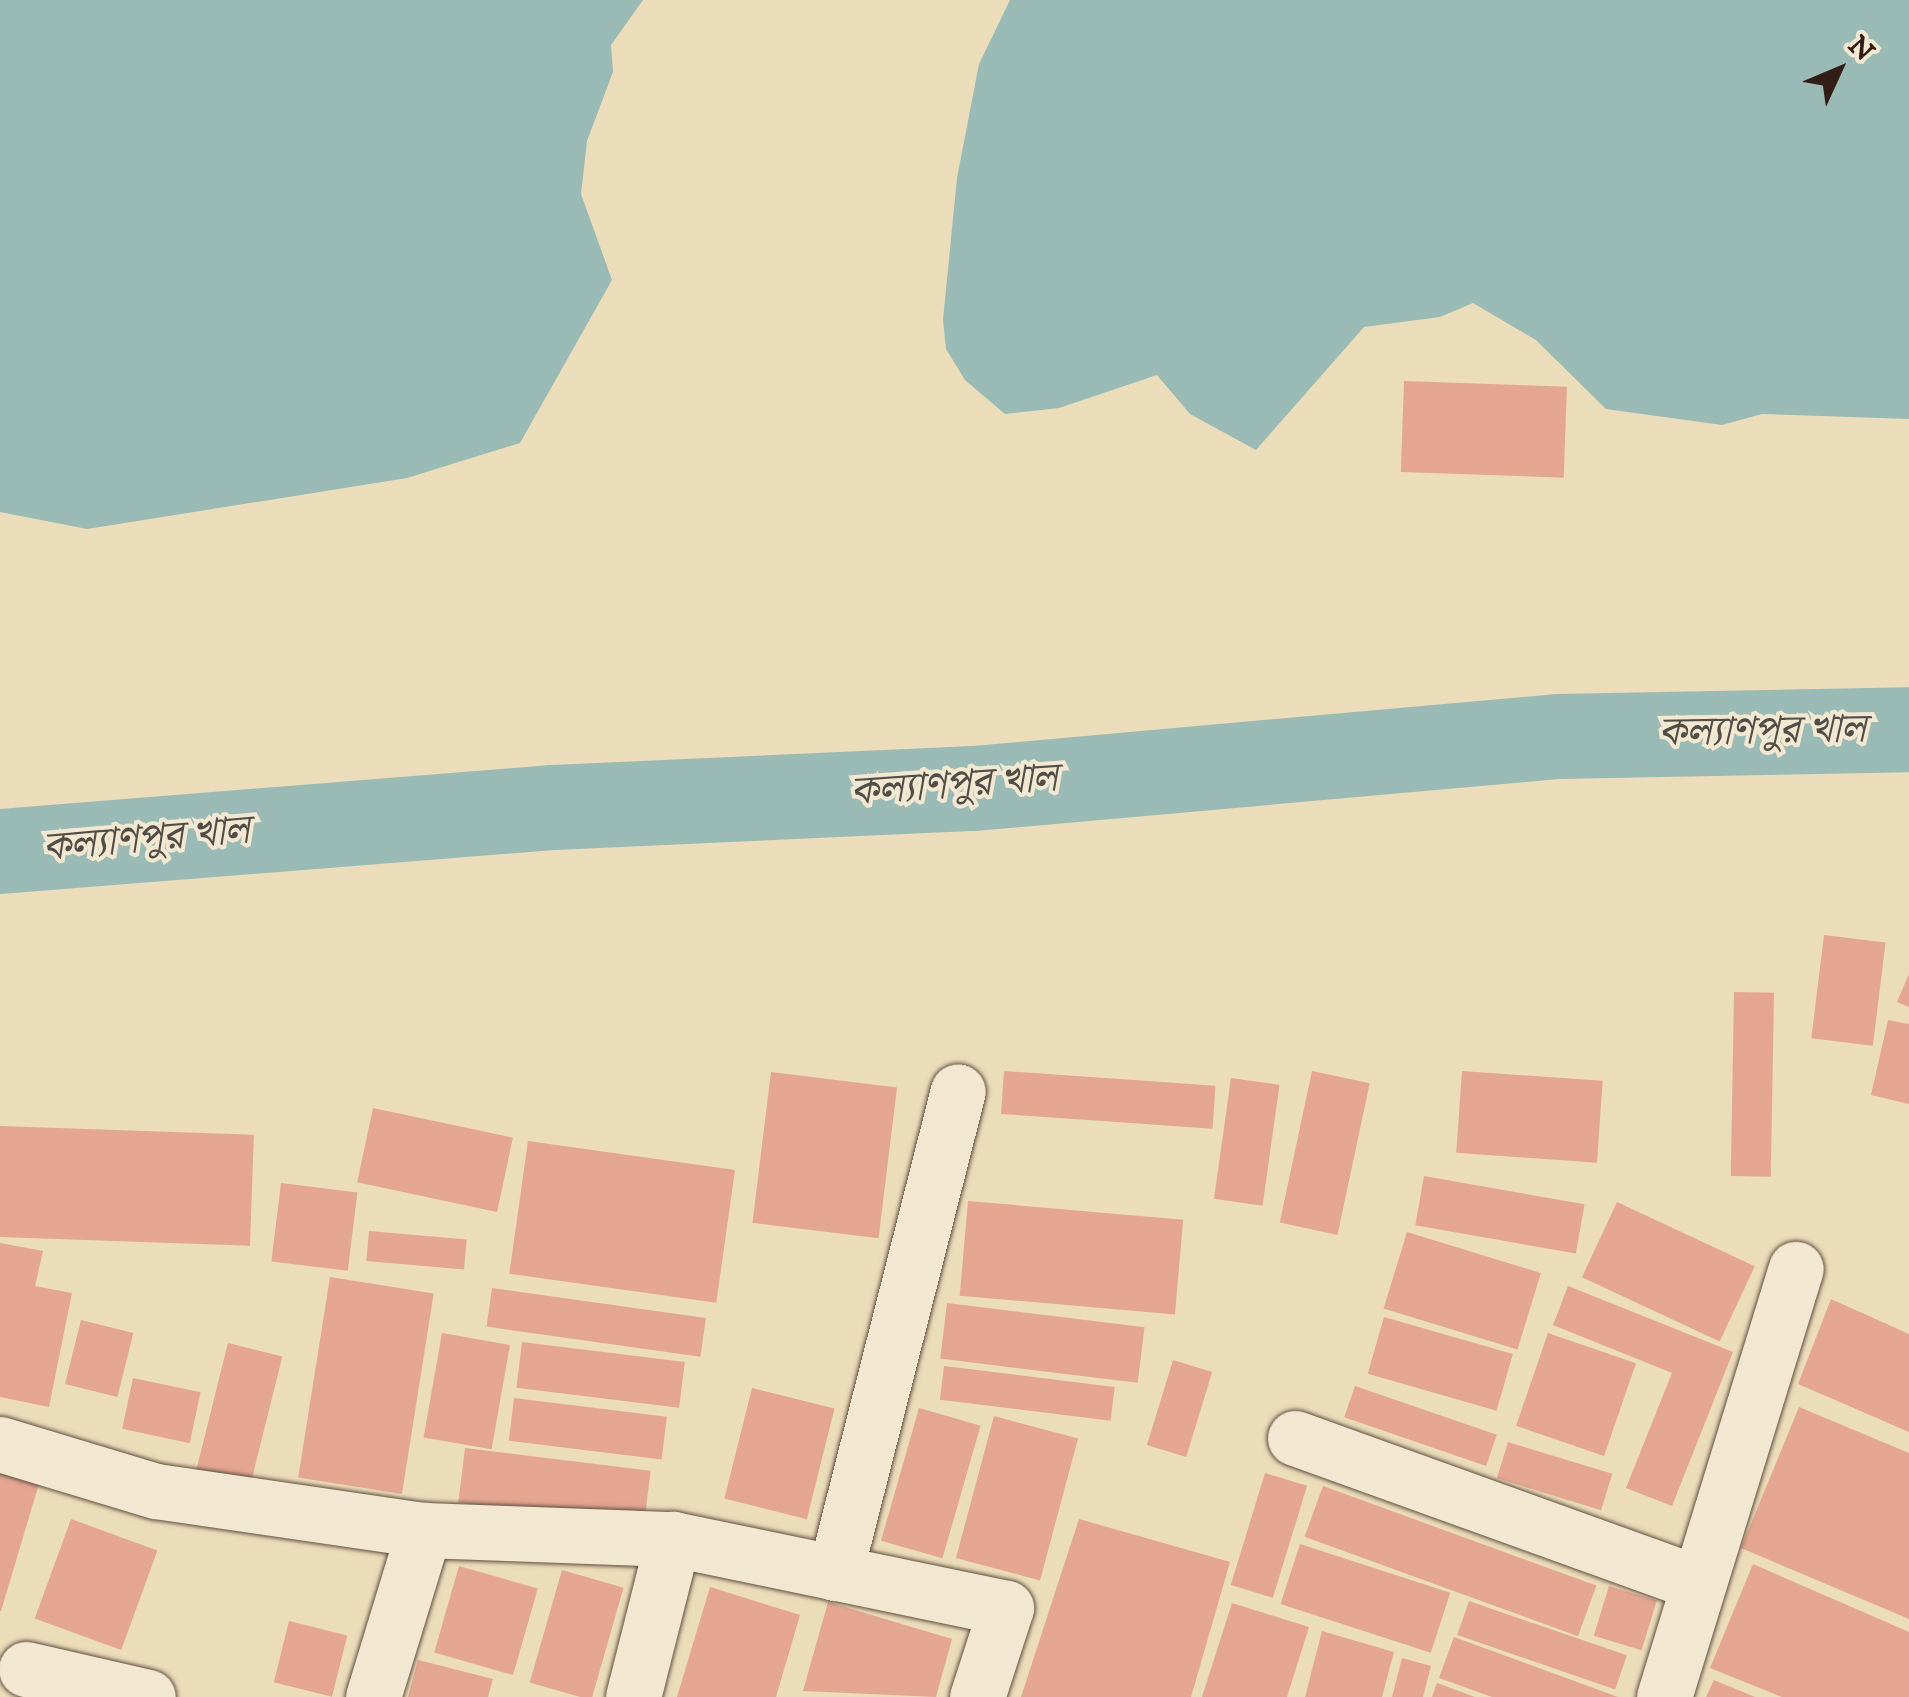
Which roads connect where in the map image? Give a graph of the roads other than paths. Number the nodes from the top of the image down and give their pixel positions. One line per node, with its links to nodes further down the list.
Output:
1 (958, 1091): 7 (street)
2 (1796, 1270): 8 (street)
3 (1294, 1438): 8 (street)
4 (0, 1444): 5 (street)
5 (424, 1530): 6 (street); 11 (street)
6 (673, 1539): 7 (street); 12 (street)
7 (835, 1573): 13 (street)
8 (1695, 1582): 14 (street)
9 (26, 1669): 10 (street)
10 (148, 1697)
11 (373, 1697)
12 (634, 1697)
13 (977, 1697)
14 (1664, 1697)

